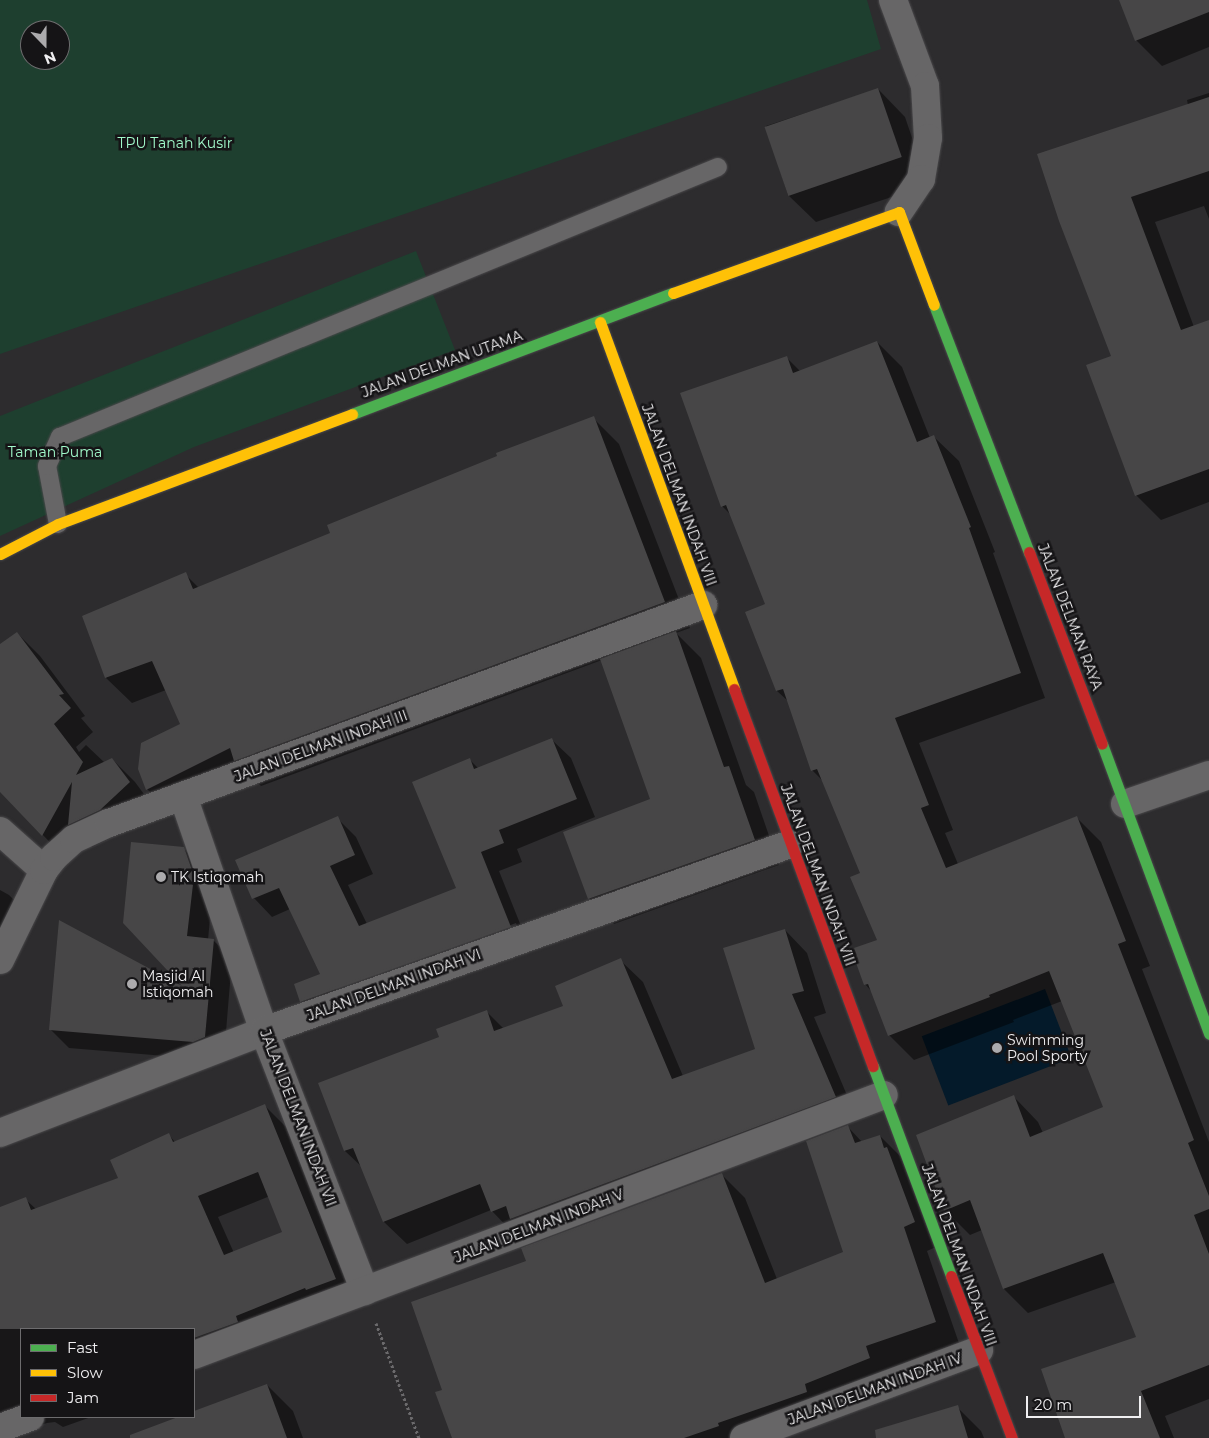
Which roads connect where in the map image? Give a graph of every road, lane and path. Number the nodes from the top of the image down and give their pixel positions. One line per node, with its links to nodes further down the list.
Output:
1 (893, 0): 3 (street)
2 (718, 168): 5 (lane)
3 (899, 212): 4 (street, JALAN DELMAN UTAMA); 10 (street, JALAN DELMAN RAYA)
4 (600, 322): 5 (street, JALAN DELMAN UTAMA); 7 (street, JALAN DELMAN INDAH VIII)
5 (58, 524): 6 (street, JALAN DELMAN UTAMA)
6 (0, 554)
7 (703, 605): 9 (street, JALAN DELMAN INDAH III); 12 (street, JALAN DELMAN INDAH VIII)
8 (1209, 775): 10 (street)
9 (183, 796): 13 (street, JALAN DELMAN INDAH III); 15 (street, JALAN DELMAN INDAH VII)
10 (1125, 804): 16 (street, JALAN DELMAN RAYA)
11 (0, 831): 13 (street)
12 (790, 844): 15 (street, JALAN DELMAN INDAH VI); 17 (street, JALAN DELMAN INDAH VIII)
13 (44, 870): 14 (street, JALAN DELMAN INDAH III)
14 (0, 960)
15 (264, 1031): 18 (street, JALAN DELMAN INDAH VI); 19 (street, JALAN DELMAN INDAH VII)
16 (1209, 1034)
17 (884, 1095): 19 (street, JALAN DELMAN INDAH V); 20 (street, JALAN DELMAN INDAH VIII)
18 (0, 1133)
19 (365, 1292): 21 (street, JALAN DELMAN INDAH V); 24 (path)
20 (979, 1350): 25 (street, JALAN DELMAN INDAH IV); 26 (street, JALAN DELMAN INDAH VIII)
21 (195, 1356)
22 (27, 1418): 23 (street)
23 (0, 1428)
24 (419, 1438)
25 (744, 1438)
26 (1012, 1438)

